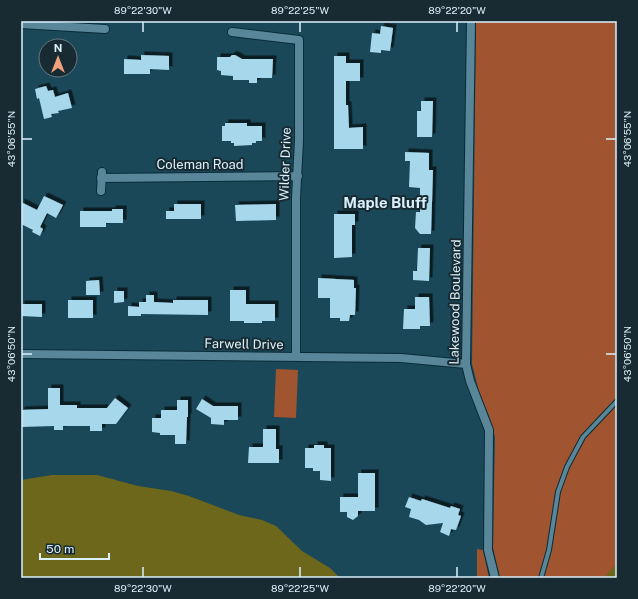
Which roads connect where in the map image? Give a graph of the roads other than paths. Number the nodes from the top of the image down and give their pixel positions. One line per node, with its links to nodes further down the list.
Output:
1 (471, 21): 9 (street, Lakewood Boulevard)
2 (21, 24): 3 (street)
3 (105, 29)
4 (232, 32): 5 (street, Wilder Drive)
5 (298, 176): 6 (street, Coleman Road); 8 (street, Wilder Drive)
6 (101, 191)
7 (21, 354): 8 (street, Farwell Drive)
8 (296, 357): 9 (street, Farwell Drive)
9 (466, 364): 11 (street, Lakewood Boulevard)
10 (617, 401): 12 (lane)
11 (495, 578)
12 (540, 578)

